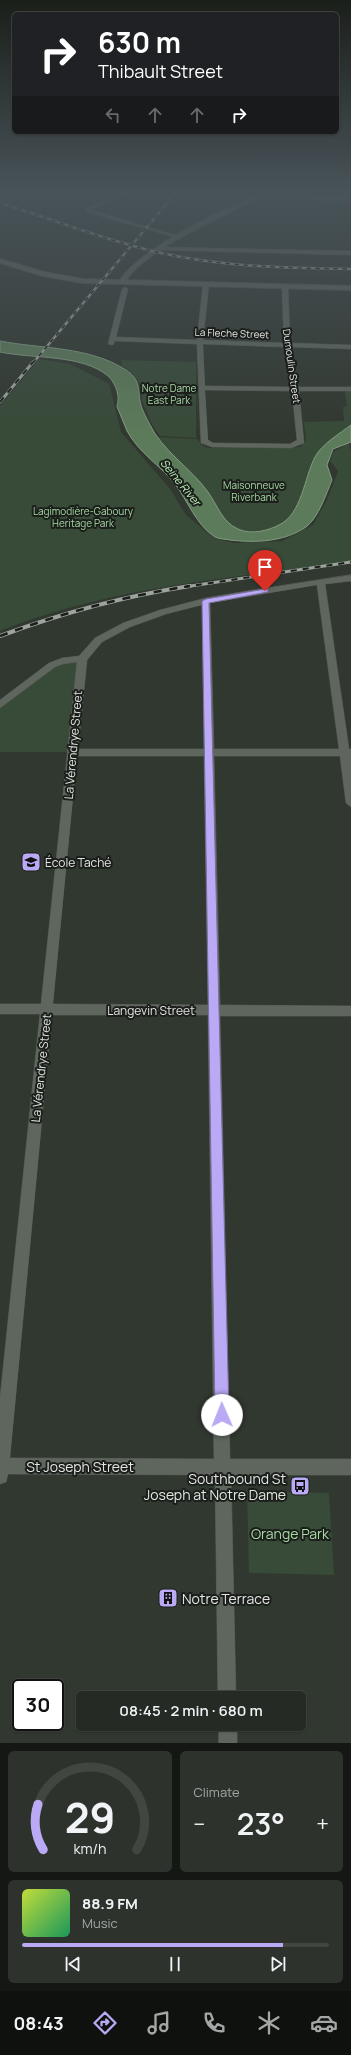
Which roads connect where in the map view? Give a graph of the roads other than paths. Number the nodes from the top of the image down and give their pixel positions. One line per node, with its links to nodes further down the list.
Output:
1 (37, 271): 4 (main road)
2 (130, 271): 4 (main road)
3 (138, 271): 5 (main road); 6 (main road)
4 (122, 282): 5 (main road)
5 (130, 282): 6 (main road)
6 (167, 283): 7 (main road)
7 (206, 284): 8 (main road); 11 (street)
8 (285, 286): 10 (main road); 12 (street, Dumoulin Street)
9 (125, 289): 11 (street, La Fleche Street)
10 (351, 289)
11 (201, 342): 12 (street, La Fleche Street); 14 (street)
12 (287, 345): 13 (street, La Fleche Street); 15 (street, Dumoulin Street)
13 (351, 347)
14 (202, 388): 15 (street); 15 (street, Dumoulin Street)
15 (295, 389): 16 (street)
16 (351, 389)
17 (351, 578): 18 (street)
18 (321, 583): 19 (street); 24 (street)
19 (206, 601): 20 (street); 23 (street)
20 (82, 660): 21 (street); 22 (street, La Vérendrye Street)
21 (0, 705)
22 (73, 752): 23 (street); 27 (street, La Vérendrye Street)
23 (209, 752): 24 (street); 28 (street)
24 (348, 753): 25 (street)
25 (351, 803)
26 (0, 1009): 27 (street, Langevin Street)
27 (47, 1010): 28 (street, Langevin Street); 32 (street, La Vérendrye Street)
28 (214, 1010): 29 (street, Langevin Street); 30 (street)
29 (351, 1011)
30 (223, 1466): 31 (street, St Joseph Street); 32 (street, St Joseph Street); 33 (street)
31 (351, 1467)
32 (0, 1469)
33 (227, 1691)
34 (228, 1731): 35 (street)
35 (228, 1743)

